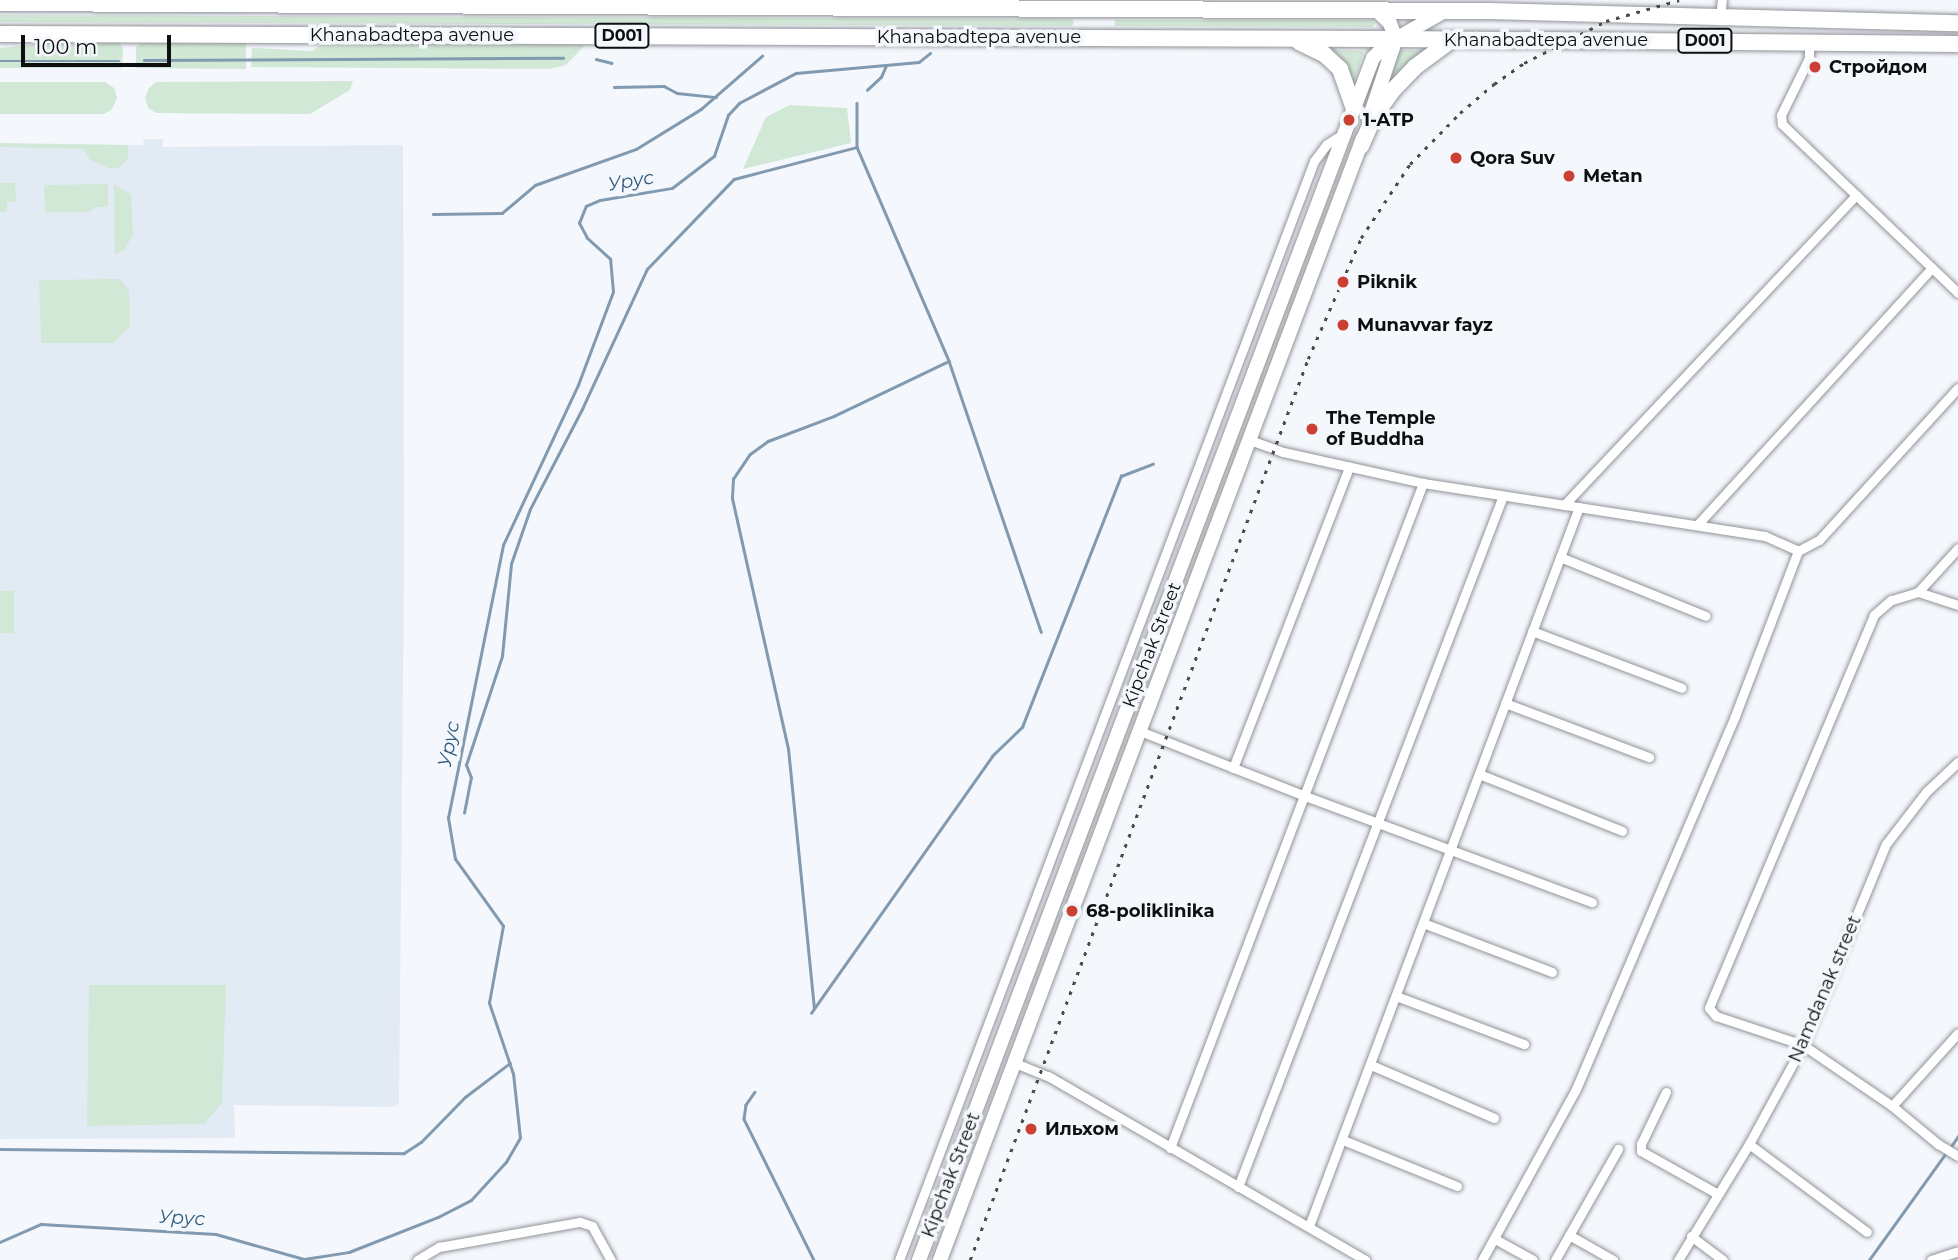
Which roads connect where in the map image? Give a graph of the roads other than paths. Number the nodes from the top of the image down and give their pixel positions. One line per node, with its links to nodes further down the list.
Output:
1 (1722, 0): 9 (street)
2 (0, 3): 3 (highway, Khanabadtepa avenue / D001)
3 (299, 3): 4 (highway, Khanabadtepa avenue / D001)
4 (860, 4): 6 (highway, Khanabadtepa avenue / D001)
5 (1201, 6): 6 (highway, Khanabadtepa avenue / D001); 7 (highway, Khanabadtepa avenue / D001)
6 (1083, 10): 12 (highway)
7 (1378, 12): 8 (highway, Khanabadtepa avenue / D001); 14 (main road)
8 (1443, 12): 9 (highway, Khanabadtepa avenue / D001); 14 (main road, Kipchak Street); 15 (main road)
9 (1720, 18): 10 (highway, Khanabadtepa avenue / D001)
10 (1958, 23)
11 (0, 34): 12 (highway, Khanabadtepa avenue / D001)
12 (1082, 37): 13 (highway, Khanabadtepa avenue / D001)
13 (1286, 38): 14 (highway, Khanabadtepa avenue / D001); 18 (highway)
14 (1396, 38): 15 (highway, Khanabadtepa avenue / D001); 18 (main road, Kipchak Street); 20 (main road, Kipchak Street)
15 (1447, 39): 16 (highway, Khanabadtepa avenue / D001); 20 (highway)
16 (1810, 42): 17 (highway, Khanabadtepa avenue / D001); 21 (street)
17 (1958, 44)
18 (1354, 109): 19 (main road, Kipchak Street)
19 (1345, 133): 25 (main road, Kipchak Street); 80 (street)
20 (1361, 146): 26 (main road, Kipchak Street)
21 (1856, 195): 22 (street); 31 (street)
22 (1931, 268): 23 (street); 33 (street)
23 (1958, 293)
24 (1958, 388): 35 (street)
25 (1238, 415): 26 (main road); 81 (main road, Kipchak Street)
26 (1257, 421): 27 (main road, Kipchak Street)
27 (1250, 440): 28 (street); 43 (main road, Kipchak Street)
28 (1349, 467): 29 (street); 46 (street)
29 (1423, 483): 30 (street); 48 (street)
30 (1502, 498): 31 (street); 49 (street)
31 (1564, 505): 32 (street)
32 (1579, 507): 33 (street); 36 (street)
33 (1698, 524): 35 (street)
34 (1958, 548): 37 (street)
35 (1798, 551): 76 (street)
36 (1560, 557): 39 (street); 40 (street)
37 (1918, 592): 38 (street); 58 (street)
38 (1958, 605)
39 (1706, 616)
40 (1532, 631): 41 (street); 42 (street)
41 (1682, 688)
42 (1505, 703): 44 (street); 47 (street)
43 (1140, 731): 46 (street); 59 (main road, Kipchak Street)
44 (1649, 757)
45 (1958, 762): 58 (street, Namdanak street)
46 (1233, 768): 48 (street)
47 (1479, 774): 50 (street); 51 (street)
48 (1304, 796): 49 (street); 66 (street)
49 (1377, 822): 51 (street); 70 (street)
50 (1622, 831)
51 (1450, 849): 52 (street); 53 (street)
52 (1592, 902)
53 (1423, 923): 54 (street); 55 (street)
54 (1552, 972)
55 (1396, 996): 57 (street); 60 (street)
56 (1958, 1033): 62 (street)
57 (1524, 1044)
58 (1803, 1045): 62 (street); 65 (street, Namdanak street)
59 (1015, 1063): 66 (street); 82 (main road, Kipchak Street)
60 (1371, 1065): 63 (street); 64 (street)
61 (1666, 1092): 71 (street)
62 (1892, 1106): 68 (street)
63 (1494, 1118)
64 (1343, 1140): 69 (street); 72 (street)
65 (1749, 1144): 71 (street, Namdanak street); 73 (street)
66 (1170, 1148): 70 (street)
67 (1618, 1149): 74 (street)
68 (1958, 1156)
69 (1457, 1186)
70 (1238, 1187): 72 (street)
71 (1716, 1193): 75 (street, Namdanak street)
72 (1309, 1226): 83 (street)
73 (1867, 1232)
74 (1569, 1235): 86 (street); 87 (street)
75 (1692, 1236): 88 (street, Namdanak street); 89 (street)
76 (1495, 1239): 84 (street); 85 (street)
77 (1958, 1251): 90 (street)
78 (417, 1260): 79 (street)
79 (611, 1260)
80 (899, 1260)
81 (919, 1260)
82 (940, 1260)
83 (1366, 1260)
84 (1482, 1260)
85 (1533, 1260)
86 (1555, 1260)
87 (1613, 1260)
88 (1678, 1260)
89 (1723, 1260)
90 (1931, 1260)

